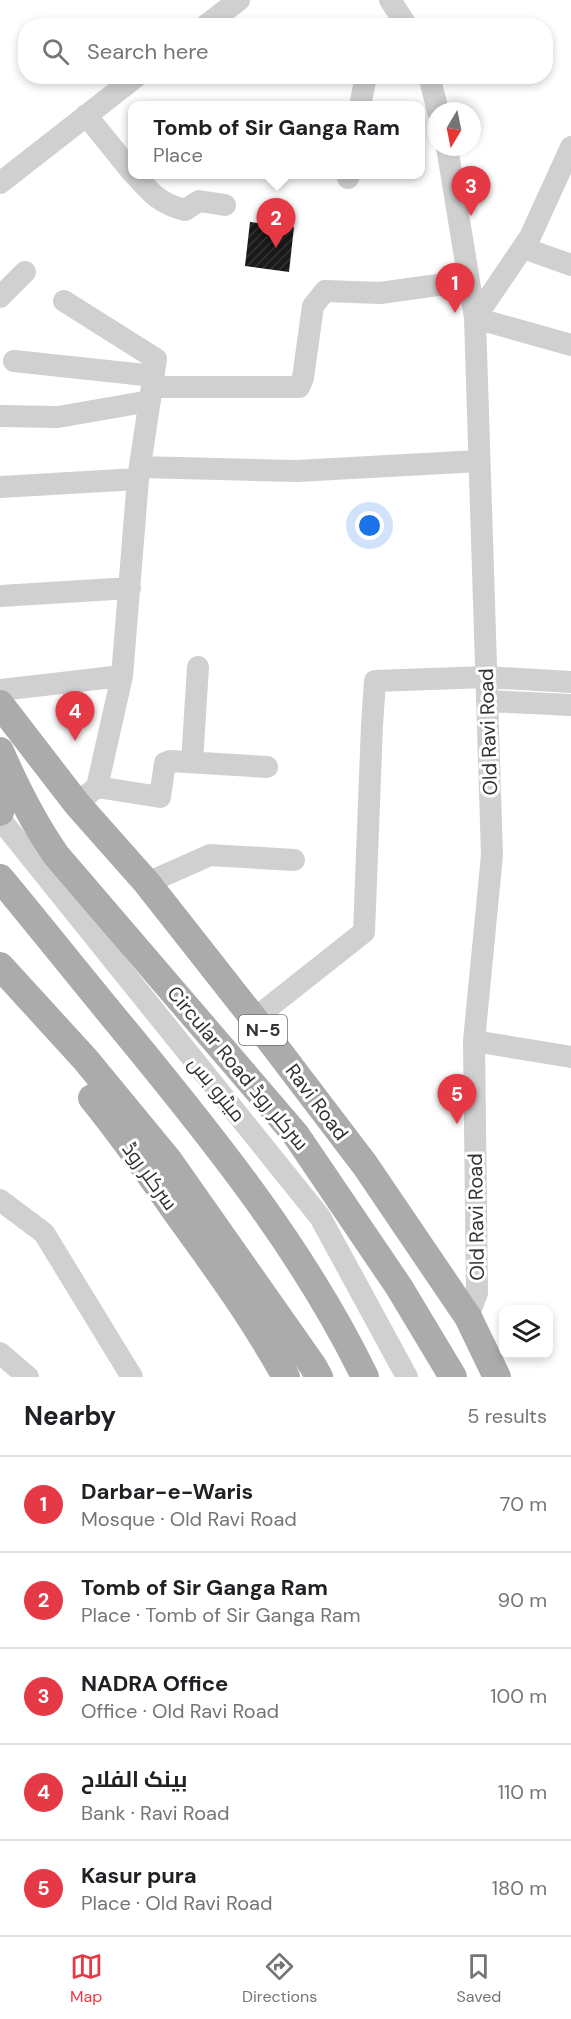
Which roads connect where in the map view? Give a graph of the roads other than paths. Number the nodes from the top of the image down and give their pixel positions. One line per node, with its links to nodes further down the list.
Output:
1 (239, 0): 3 (street)
2 (390, 0): 4 (street)
3 (215, 18)
4 (402, 18)
5 (127, 84): 10 (street)
6 (364, 84): 8 (street)
7 (431, 84): 9 (street)
8 (361, 101)
9 (436, 102)
10 (86, 115): 13 (street); 16 (street)
11 (571, 147): 14 (street)
12 (448, 156): 21 (street, Old Ravi Road)
13 (128, 167)
14 (566, 172): 18 (street)
15 (138, 179): 17 (street)
16 (0, 183)
17 (225, 204)
18 (523, 248): 19 (street); 24 (street)
19 (571, 265)
20 (26, 272): 22 (street)
21 (467, 281): 24 (street, Old Ravi Road); 27 (street)
22 (0, 297)
23 (64, 301): 27 (street)
24 (475, 318): 25 (street); 29 (street, Old Ravi Road)
25 (571, 345)
26 (14, 361): 27 (street)
27 (152, 388): 28 (street); 30 (street)
28 (0, 416)
29 (479, 461): 30 (street); 36 (street, Old Ravi Road)
30 (139, 473): 31 (street); 32 (street)
31 (0, 487)
32 (130, 588): 33 (street); 35 (street)
33 (0, 596)
34 (198, 667): 43 (street)
35 (122, 676): 38 (street); 45 (street)
36 (486, 677): 37 (street); 39 (street, Old Ravi Road); 53 (street)
37 (571, 682)
38 (0, 690)
39 (487, 701): 41 (street); 54 (street, Old Ravi Road)
40 (0, 704): 45 (main road, Ravi Road / N-5)
41 (571, 705)
42 (4, 761): 46 (main road); 65 (main road, Circular Road سرکلر روڈ)
43 (192, 762): 44 (street); 45 (street)
44 (267, 767)
45 (87, 796): 50 (main road, Ravi Road / N-5)
46 (0, 812)
47 (0, 819): 64 (street, میٹرو بس)
48 (294, 860): 50 (street)
49 (0, 878): 63 (main road)
50 (147, 884): 53 (main road, Ravi Road / N-5)
51 (0, 966): 62 (main road)
52 (0, 985): 61 (main road, سرکلر روڈ)
53 (254, 1019): 57 (main road, Ravi Road / N-5)
54 (474, 1041): 55 (street); 57 (street, Old Ravi Road)
55 (571, 1057)
56 (0, 1200): 60 (street)
57 (468, 1317): 66 (main road, Ravi Road / N-5)
58 (0, 1353): 59 (street)
59 (28, 1377)
60 (132, 1377)
61 (286, 1377)
62 (319, 1377)
63 (365, 1377)
64 (407, 1377)
65 (453, 1377)
66 (497, 1377)

